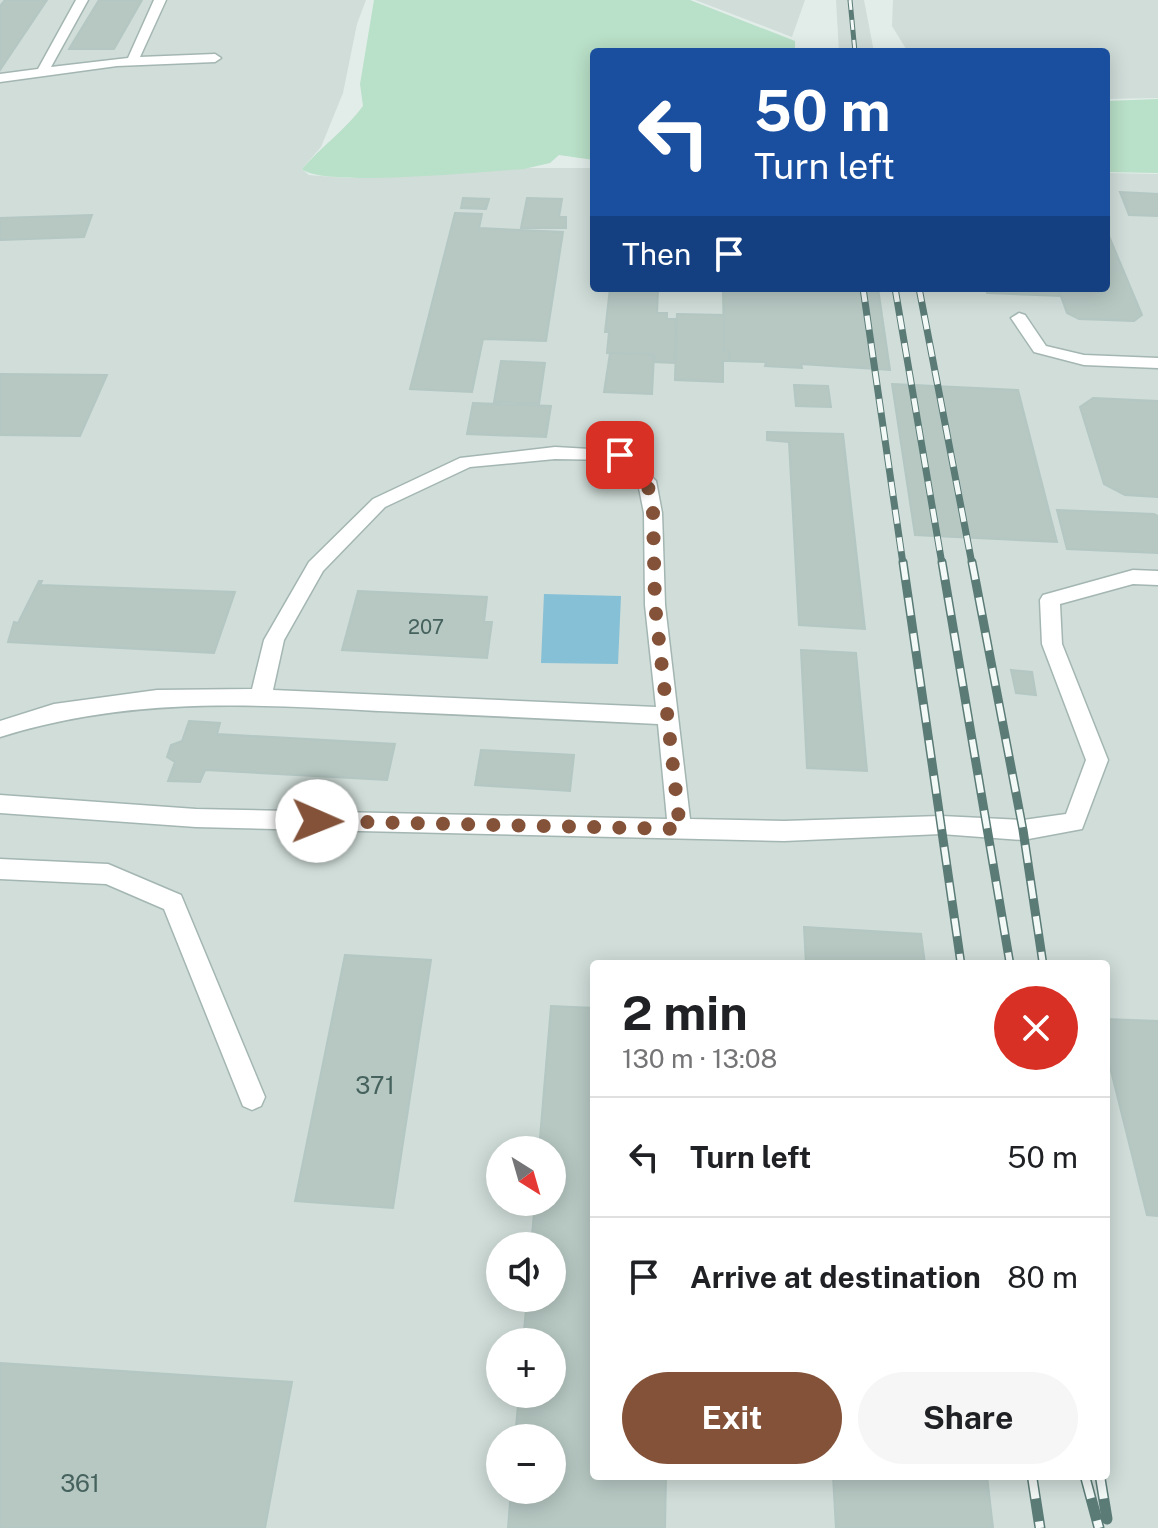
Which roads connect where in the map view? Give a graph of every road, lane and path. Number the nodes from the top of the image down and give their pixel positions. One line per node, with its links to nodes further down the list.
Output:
1 (82, 0): 5 (lane)
2 (160, 0): 4 (lane)
3 (215, 58): 4 (lane)
4 (132, 62): 5 (lane)
5 (42, 73): 6 (lane)
6 (0, 78)
7 (1019, 318): 8 (lane)
8 (1158, 363)
9 (1158, 578): 14 (lane)
10 (261, 697): 11 (lane); 11 (lane); 12 (lane)
11 (667, 716): 14 (lane)
12 (0, 729)
13 (0, 804): 14 (lane)
14 (680, 829)
15 (0, 869): 16 (lane)
16 (252, 1097)

